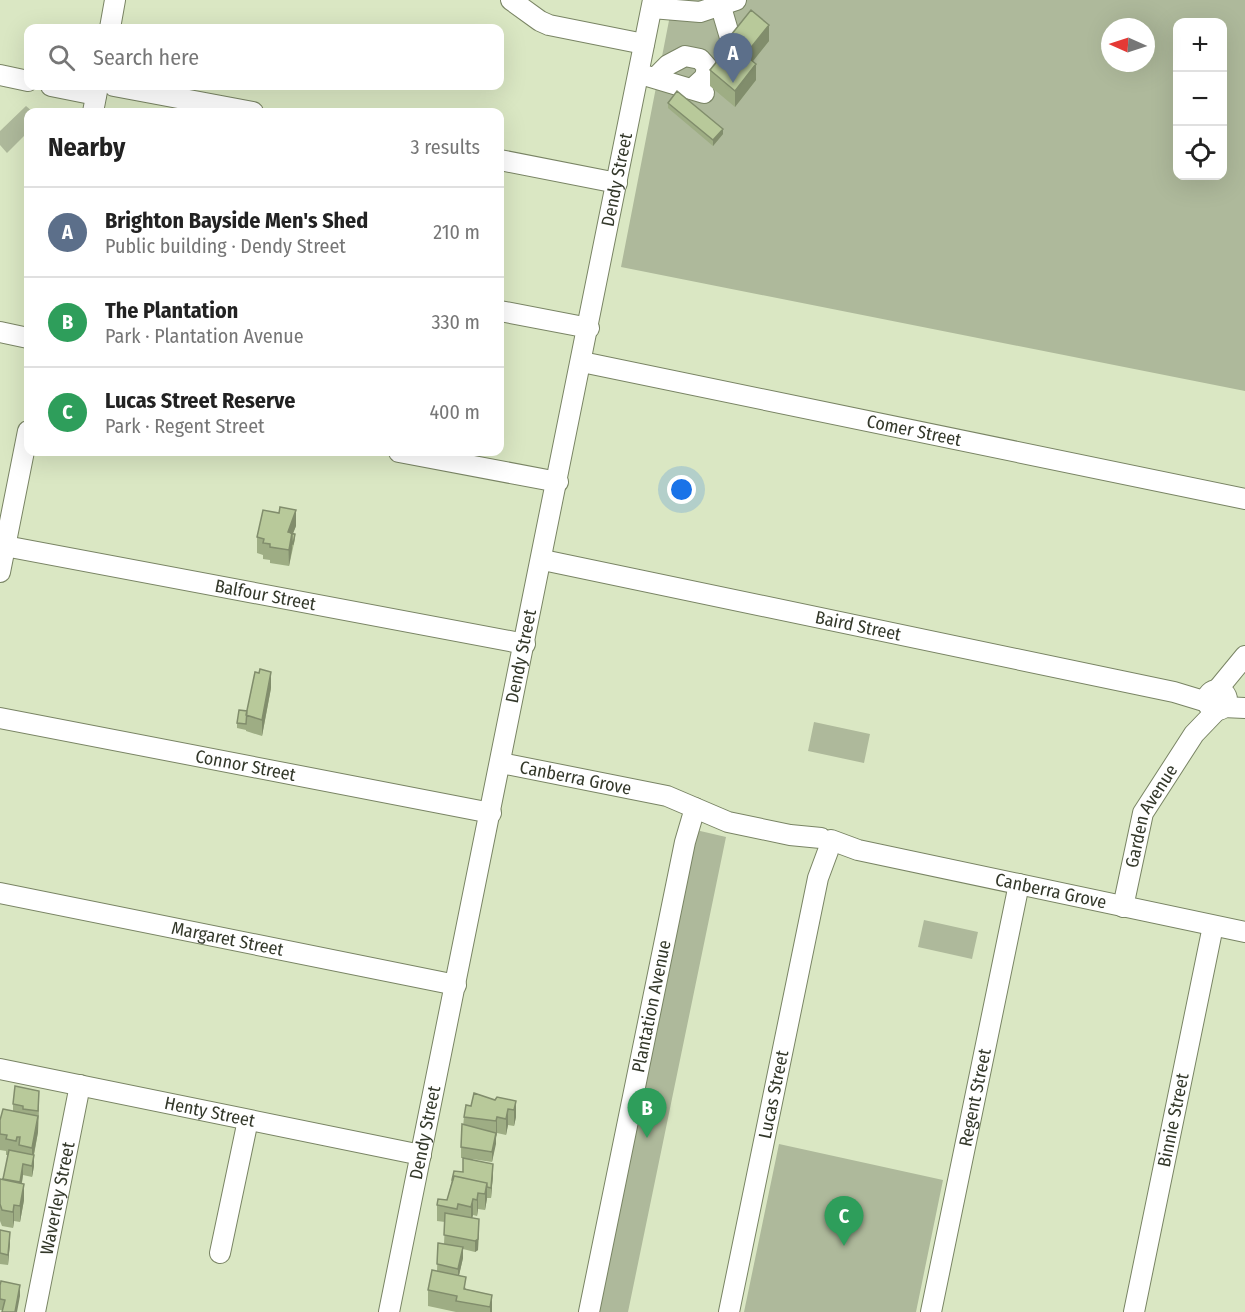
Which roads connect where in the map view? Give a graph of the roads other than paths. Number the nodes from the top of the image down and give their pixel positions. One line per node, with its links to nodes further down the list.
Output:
1 (116, 0): 5 (street)
2 (511, 0): 6 (street)
3 (729, 3): 4 (street); 7 (street)
4 (653, 4): 6 (street, Dendy Street)
5 (111, 24)
6 (644, 44): 9 (street, Dendy Street)
7 (733, 48)
8 (0, 75): 10 (street)
9 (647, 76): 9 (street); 16 (street, Dendy Street)
10 (24, 80)
11 (66, 90): 13 (street)
12 (135, 90): 14 (street)
13 (96, 98)
14 (232, 108)
15 (504, 161): 16 (street)
16 (617, 183): 18 (street, Dendy Street)
17 (504, 312): 18 (street)
18 (589, 328): 21 (street, Dendy Street)
19 (0, 332): 20 (street)
20 (24, 337)
21 (582, 362): 24 (street, Dendy Street); 25 (street, Comer Street)
22 (24, 449): 26 (street)
23 (420, 456): 24 (street)
24 (558, 482): 27 (street, Dendy Street)
25 (1245, 499)
26 (3, 545): 28 (street); 29 (street, Balfour Street)
27 (543, 560): 29 (street, Dendy Street); 31 (street, Baird Street)
28 (0, 572)
29 (525, 644): 34 (street, Dendy Street)
30 (1241, 662): 31 (street, Garden Avenue)
31 (1217, 700): 32 (street, Baird Street); 40 (street, Garden Avenue)
32 (1245, 706)
33 (0, 718): 36 (street, Connor Street)
34 (501, 763): 35 (street, Canberra Grove); 36 (street, Dendy Street)
35 (695, 808): 37 (street, Canberra Grove); 51 (street, Plantation Avenue)
36 (491, 813): 43 (street, Dendy Street)
37 (824, 846): 38 (street, Canberra Grove); 52 (street, Lucas Street)
38 (1019, 884): 40 (street, Canberra Grove); 53 (street, Regent Street)
39 (0, 893): 43 (street, Margaret Street)
40 (1123, 907): 41 (street, Canberra Grove)
41 (1213, 926): 42 (street, Canberra Grove); 54 (street, Binnie Street)
42 (1245, 932)
43 (456, 985): 47 (street, Dendy Street)
44 (0, 1069): 45 (street, Henty Street)
45 (80, 1085): 46 (street, Henty Street); 49 (street, Waverley Street)
46 (248, 1120): 47 (street, Henty Street); 48 (street)
47 (422, 1155): 50 (street, Dendy Street)
48 (220, 1253)
49 (35, 1312)
50 (389, 1312)
51 (589, 1312)
52 (729, 1312)
53 (931, 1312)
54 (1134, 1312)

